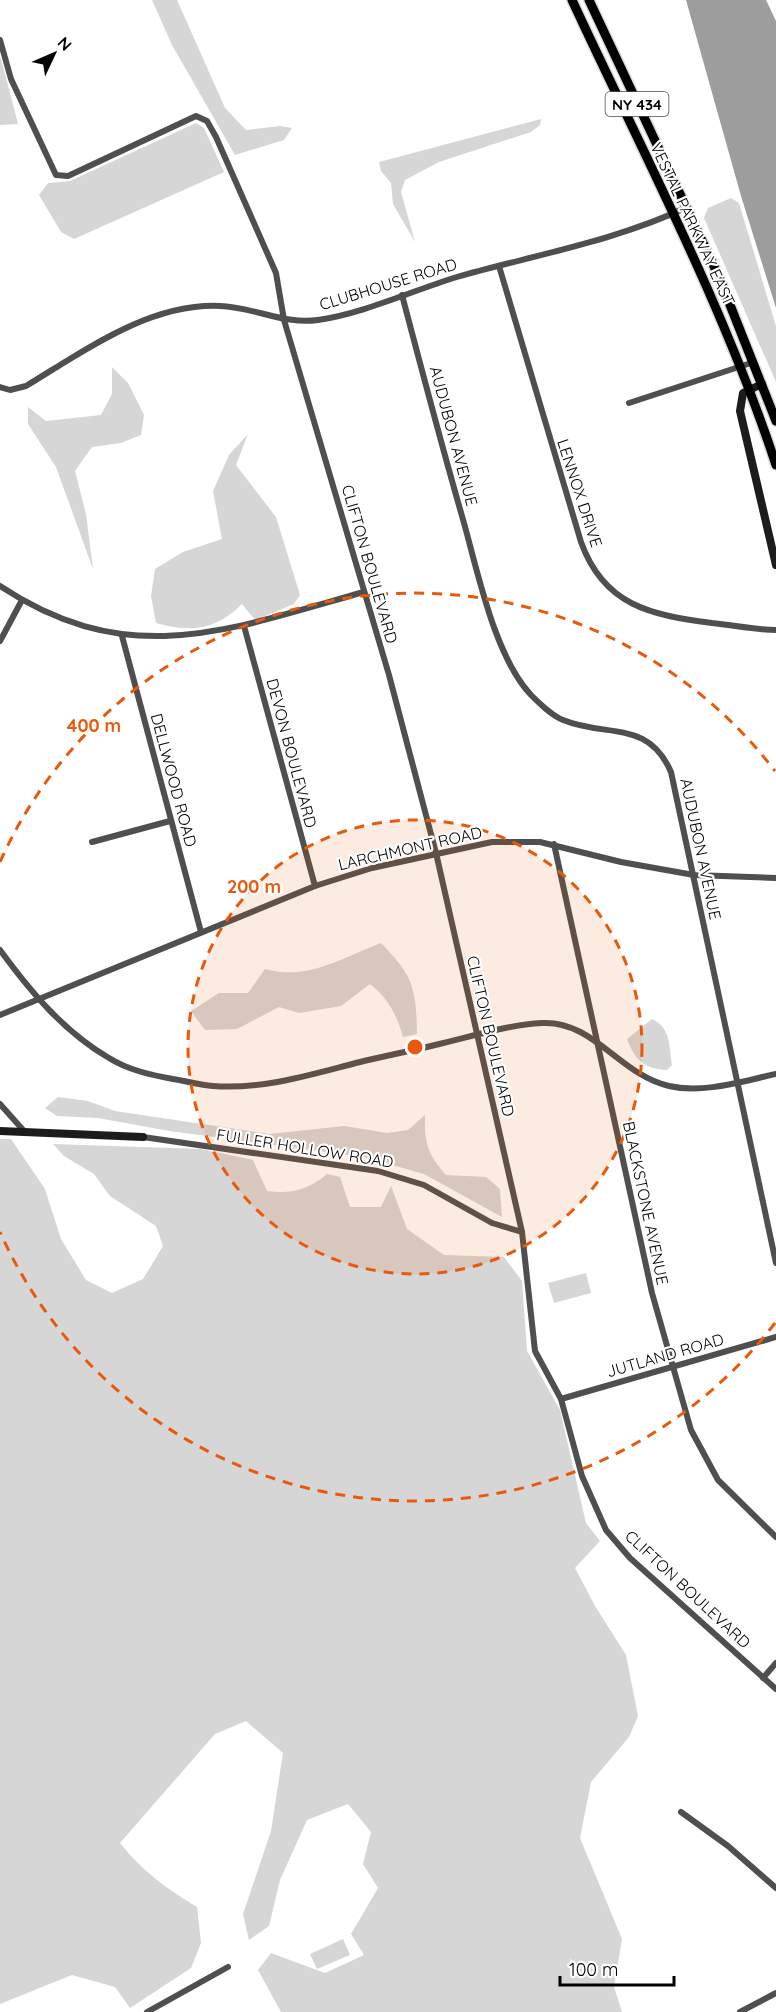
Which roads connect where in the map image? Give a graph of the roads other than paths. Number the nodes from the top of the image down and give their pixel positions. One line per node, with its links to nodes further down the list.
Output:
1 (572, 0): 5 (main road, VESTAL PARKWAY EAST / NY 434)
2 (589, 0): 4 (main road, VESTAL PARKWAY EAST / NY 434)
3 (0, 40): 8 (street, CLIFTON BOULEVARD)
4 (687, 207): 5 (street, CLUBHOUSE ROAD); 9 (main road, VESTAL PARKWAY EAST / NY 434)
5 (674, 213): 6 (street, CLUBHOUSE ROAD); 10 (main road, VESTAL PARKWAY EAST / NY 434)
6 (499, 266): 7 (street, CLUBHOUSE ROAD); 22 (street, LENNOX DRIVE)
7 (402, 295): 8 (street, CLUBHOUSE ROAD); 29 (street, AUDUBON AVENUE)
8 (284, 320): 12 (street, CLUBHOUSE ROAD); 19 (street, CLIFTON BOULEVARD)
9 (754, 362): 10 (street); 11 (main road, VESTAL PARKWAY EAST / NY 434)
10 (740, 367): 13 (main road, VESTAL PARKWAY EAST / NY 434); 14 (street)
11 (762, 384): 13 (street); 15 (main road, VESTAL PARKWAY EAST / NY 434)
12 (0, 387)
13 (749, 389): 16 (main road, VESTAL PARKWAY EAST / NY 434); 17 (street)
14 (629, 403)
15 (776, 421)
16 (776, 465)
17 (776, 565)
18 (0, 586): 20 (street)
19 (364, 592): 21 (street); 28 (street, CLIFTON BOULEVARD)
20 (22, 600): 23 (street); 24 (street)
21 (244, 626): 23 (street); 31 (street, DEVON BOULEVARD)
22 (776, 630)
23 (122, 636): 25 (street, DELLWOOD ROAD)
24 (0, 641)
25 (170, 820): 26 (street); 32 (street, DELLWOOD ROAD)
26 (92, 842)
27 (554, 844): 28 (street, LARCHMONT ROAD); 29 (street, LARCHMONT ROAD); 37 (street, BLACKSTONE AVENUE)
28 (436, 853): 31 (street, LARCHMONT ROAD); 36 (street, CLIFTON BOULEVARD)
29 (693, 875): 30 (street, LARCHMONT ROAD); 39 (street, AUDUBON AVENUE)
30 (776, 878)
31 (315, 886): 32 (street, LARCHMONT ROAD)
32 (201, 932): 34 (street, LARCHMONT ROAD)
33 (0, 950): 34 (street)
34 (39, 1000): 35 (street, LARCHMONT ROAD); 36 (street)
35 (0, 1015)
36 (477, 1035): 37 (street); 44 (street, CLIFTON BOULEVARD)
37 (598, 1043): 39 (street); 47 (street, BLACKSTONE AVENUE)
38 (776, 1074): 39 (street)
39 (735, 1083): 45 (street, AUDUBON AVENUE)
40 (0, 1104): 42 (street)
41 (0, 1131): 42 (street)
42 (24, 1131): 43 (street)
43 (143, 1137): 44 (street, FULLER HOLLOW ROAD)
44 (522, 1232): 48 (street, CLIFTON BOULEVARD)
45 (776, 1263)
46 (776, 1337): 47 (street, JUTLAND ROAD)
47 (674, 1366): 48 (street, JUTLAND ROAD); 49 (street, BLACKSTONE AVENUE)
48 (561, 1399): 51 (street, CLIFTON BOULEVARD)
49 (776, 1537)
50 (776, 1663): 51 (street)
51 (763, 1678): 52 (street, CLIFTON BOULEVARD)
52 (776, 1689)
53 (681, 1812): 54 (street)
54 (776, 1888)
55 (228, 1967): 57 (street)
56 (776, 1994): 58 (street)
57 (147, 2012)
58 (740, 2012)

